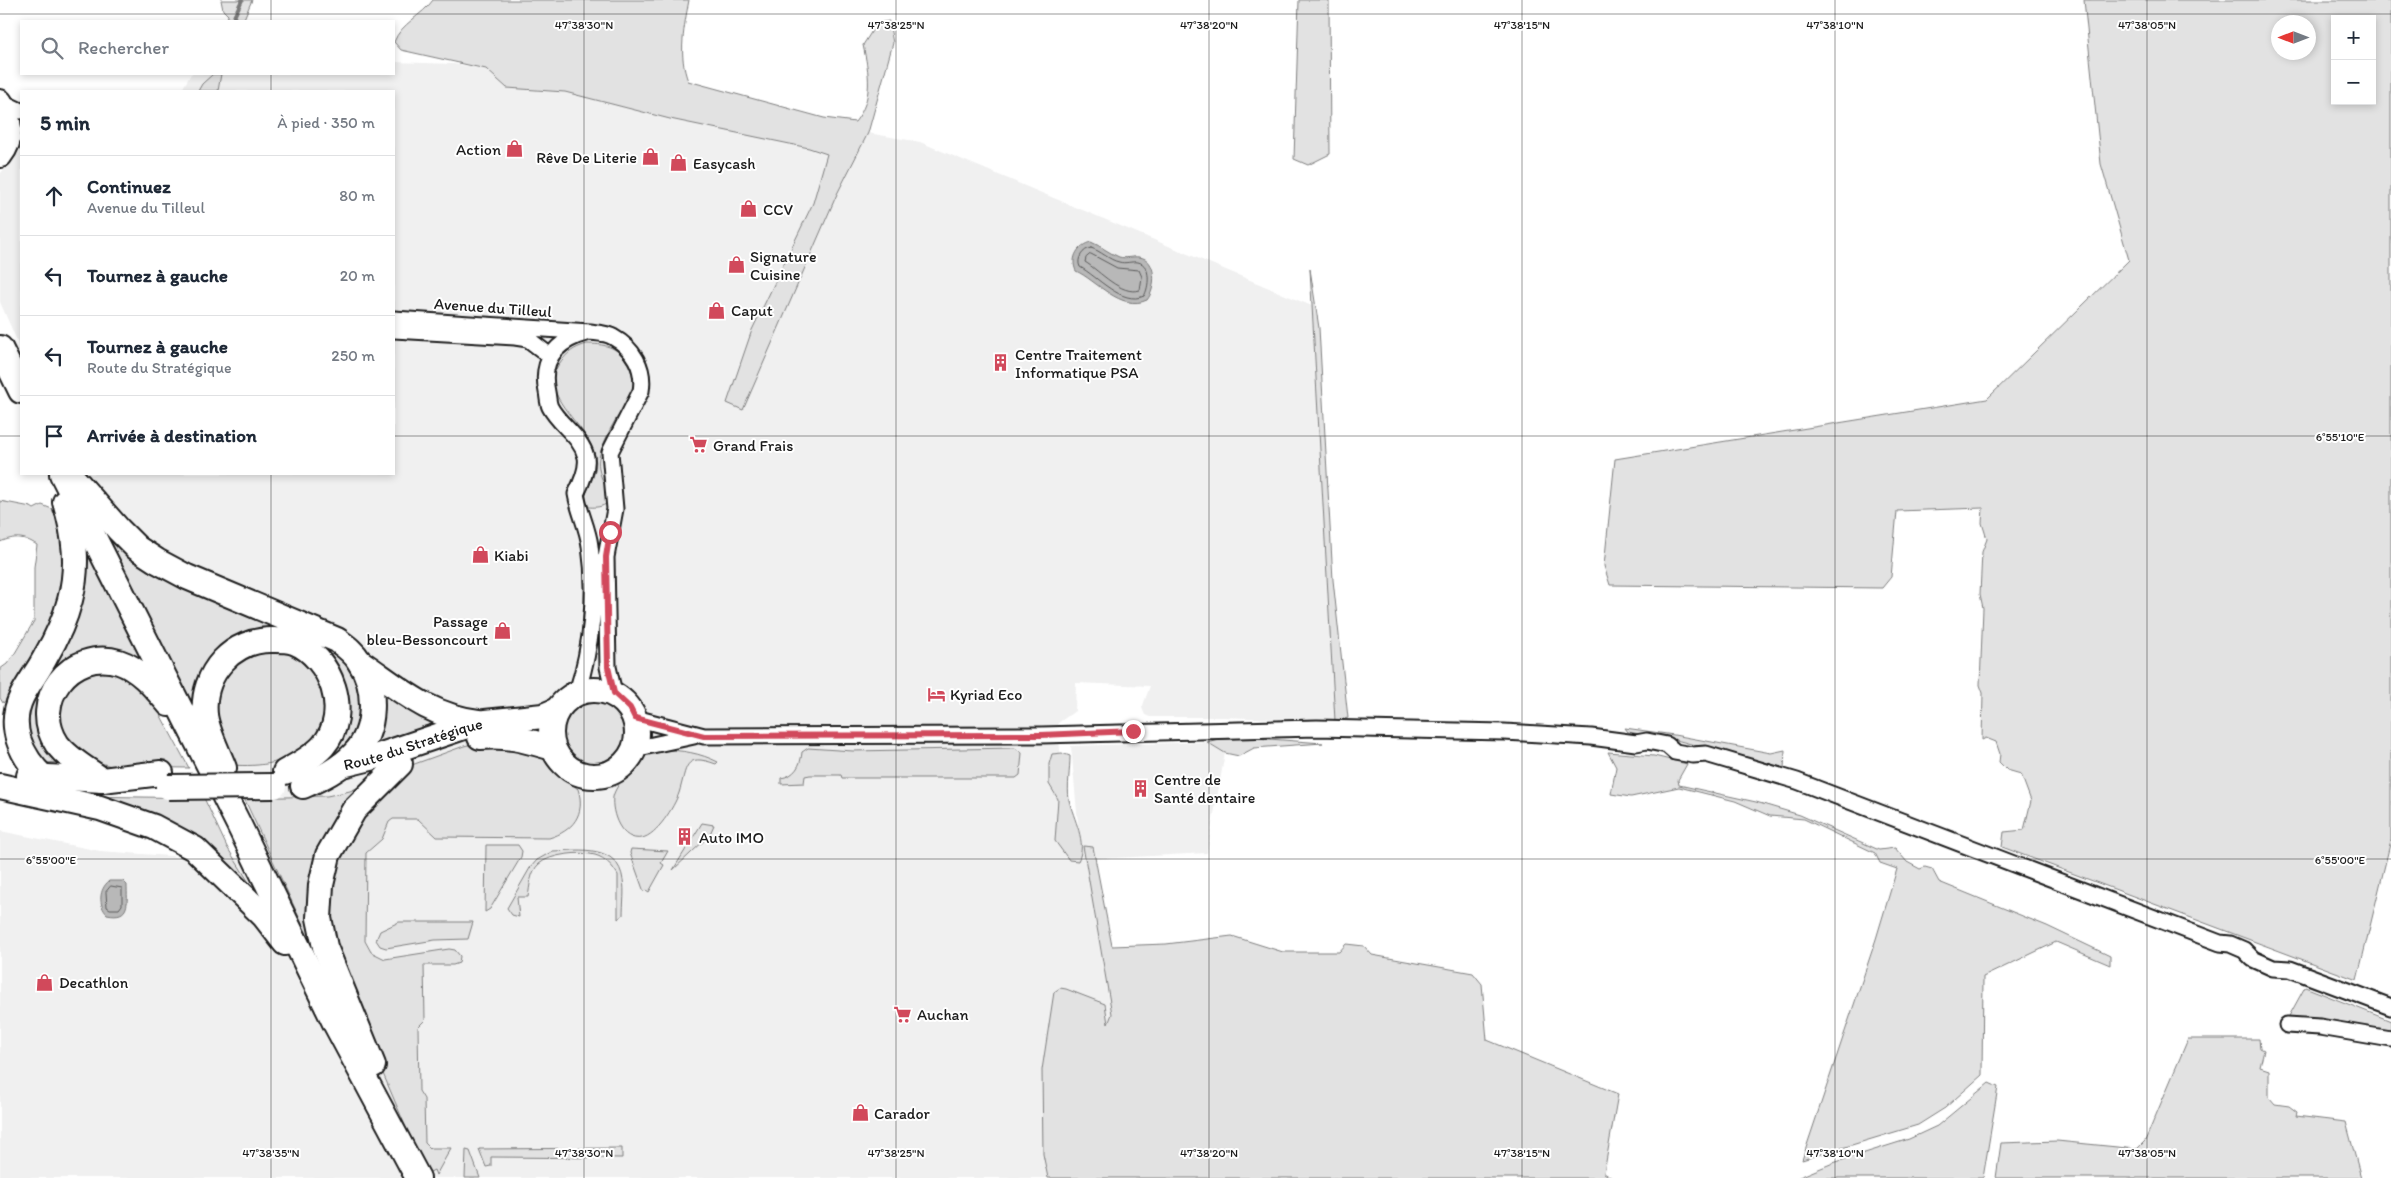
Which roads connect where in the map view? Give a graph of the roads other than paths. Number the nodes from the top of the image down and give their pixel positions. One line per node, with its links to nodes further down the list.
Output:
1 (0, 101): 2 (street); 3 (main road)
2 (20, 111)
3 (10, 142)
4 (395, 319): 6 (street, Avenue du Tilleul)
5 (395, 330): 8 (street, Avenue du Tilleul)
6 (590, 332): 8 (street); 15 (street, Avenue du Tilleul)
7 (0, 348): 9 (main road)
8 (550, 356): 14 (street)
9 (20, 389)
10 (57, 475): 16 (main road)
11 (62, 475): 21 (main road)
12 (71, 475): 13 (main road)
13 (360, 662): 20 (main road); 26 (main road)
14 (577, 692): 15 (main road); 17 (main road)
15 (614, 693): 19 (main road)
16 (22, 696): 18 (main road); 28 (main road)
17 (557, 710): 20 (main road, Route du Stratégique); 23 (main road)
18 (0, 718)
19 (635, 718): 22 (street); 24 (main road)
20 (484, 722): 26 (main road, Route du Stratégique)
21 (188, 726): 30 (main road); 32 (main road)
22 (697, 736): 24 (street); 33 (street)
23 (553, 748): 24 (main road); 25 (main road, Route du Stratégique)
24 (634, 749)
25 (400, 764): 29 (main road, Route du Stratégique); 37 (main road)
26 (341, 765): 29 (main road)
27 (0, 774): 28 (main road, Route du Stratégique)
28 (44, 778): 30 (main road, Route du Stratégique)
29 (282, 779): 30 (main road, Route du Stratégique, bridge); 32 (main road)
30 (102, 780)
31 (0, 786): 34 (main road)
32 (238, 823): 34 (main road)
33 (2391, 1007)
34 (336, 1023): 37 (main road)
35 (2287, 1025): 36 (street)
36 (2391, 1039)
37 (398, 1138): 38 (main road)
38 (418, 1178)

